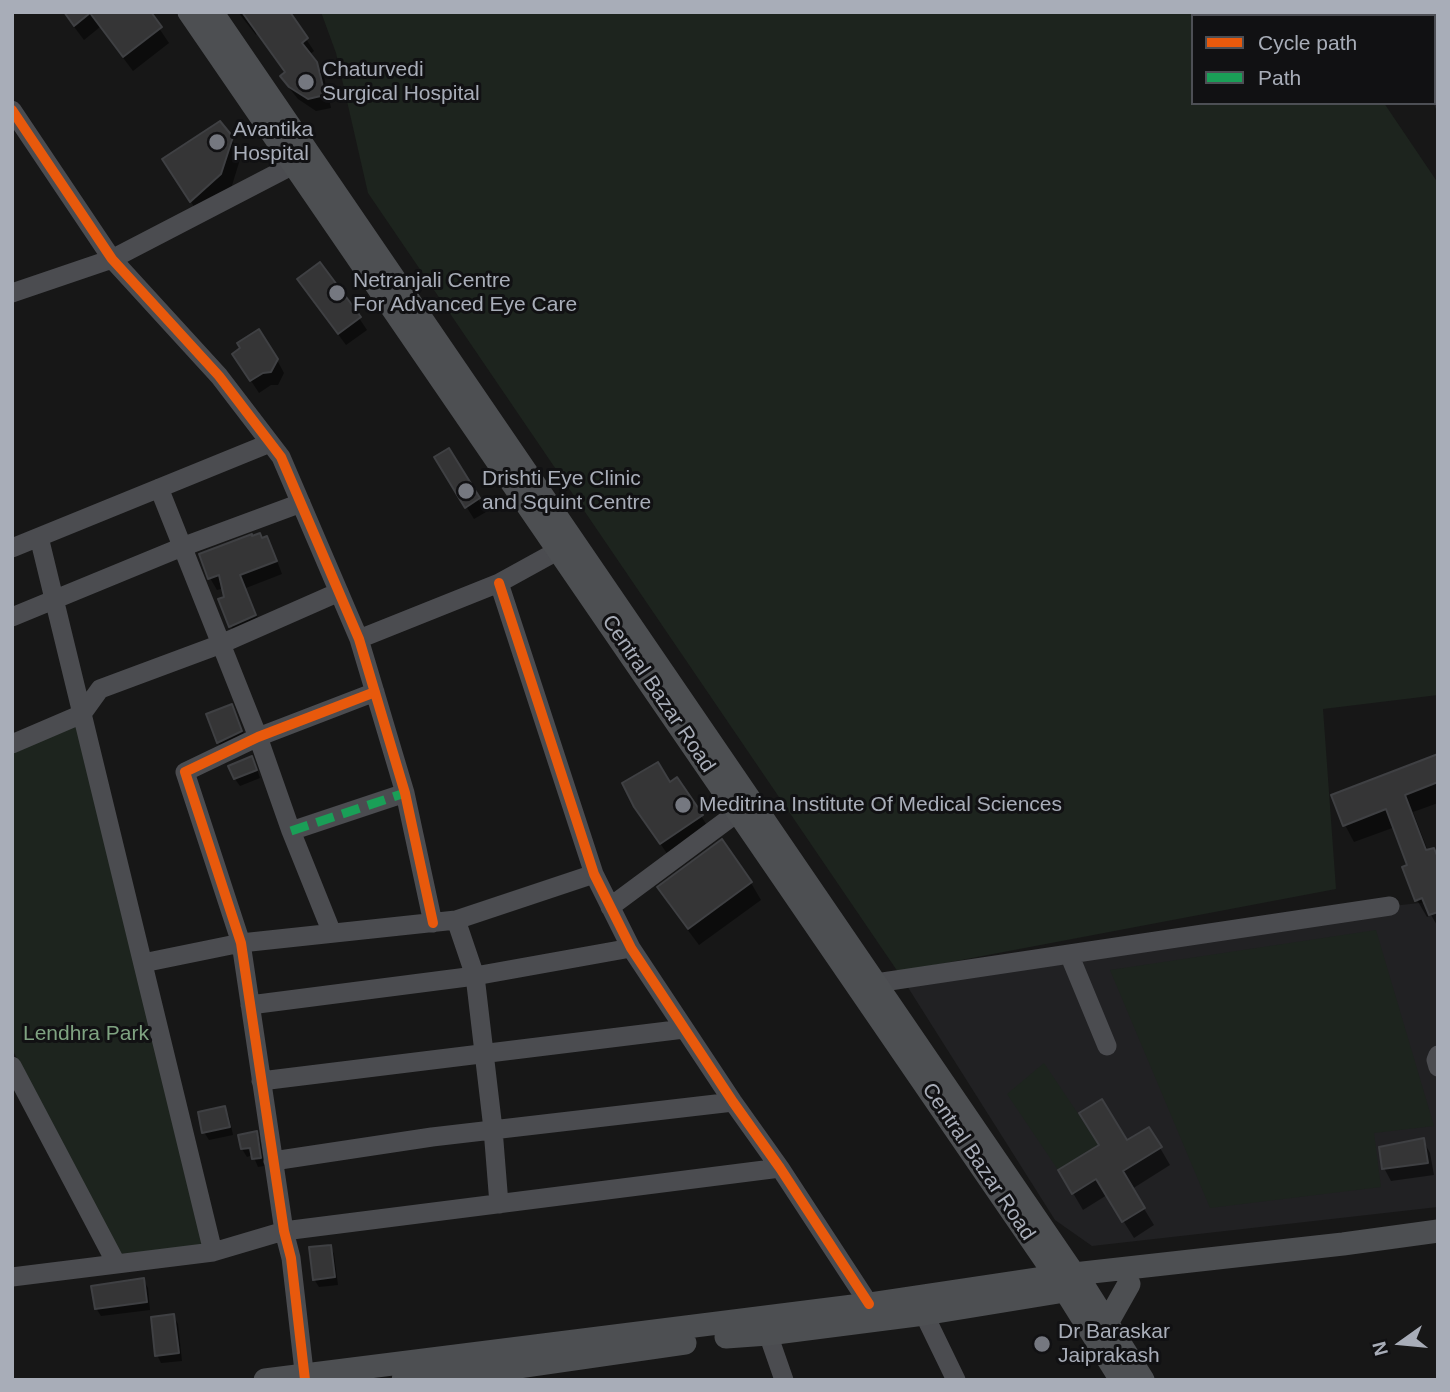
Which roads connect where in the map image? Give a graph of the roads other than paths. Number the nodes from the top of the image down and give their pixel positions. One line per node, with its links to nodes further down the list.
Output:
1 (190, 12): 4 (main road, Central Bazar Road)
2 (212, 12): 4 (main road, Central Bazar Road)
3 (12, 110): 5 (street)
4 (301, 159): 5 (street); 13 (main road, Central Bazar Road); 38 (main road, Central Bazar Road)
5 (112, 259): 6 (street); 7 (street)
6 (12, 293)
7 (270, 443): 8 (street); 9 (street)
8 (159, 488): 10 (street); 11 (street)
9 (301, 503): 11 (street); 15 (street)
10 (39, 537): 12 (street); 16 (street)
11 (182, 547): 16 (street); 19 (street)
12 (12, 548)
13 (559, 550): 14 (street); 25 (main road, Central Bazar Road)
14 (499, 583): 18 (street); 27 (street)
15 (339, 592): 18 (street); 19 (street)
16 (54, 600): 17 (street); 21 (street)
17 (12, 617)
18 (359, 639): 20 (street)
19 (221, 644): 21 (street); 22 (street)
20 (374, 692): 22 (street); 24 (street)
21 (82, 714): 23 (street); 36 (street)
22 (258, 737): 26 (street); 33 (street)
23 (12, 744)
24 (405, 793): 26 (street); 31 (street)
25 (738, 812): 28 (street); 58 (main road, Central Bazar Road)
26 (290, 831): 32 (street)
27 (594, 874): 28 (street); 30 (street)
28 (610, 906): 34 (street)
29 (1390, 906): 35 (street)
30 (456, 920): 31 (street); 37 (street)
31 (433, 923): 32 (street)
32 (332, 933): 33 (street)
33 (241, 943): 36 (street); 39 (street)
34 (631, 948): 37 (street); 40 (street)
35 (1069, 954): 38 (street); 41 (street)
36 (142, 963): 55 (street)
37 (475, 976): 39 (street); 42 (street)
38 (876, 983): 58 (main road, Central Bazar Road)
39 (250, 1006): 46 (street)
40 (684, 1029): 42 (street); 47 (street)
41 (1107, 1046)
42 (484, 1054): 46 (street); 48 (street)
43 (1438, 1055): 45 (street)
44 (12, 1066): 56 (street)
45 (1438, 1067)
46 (261, 1081): 49 (street)
47 (733, 1102): 48 (street); 50 (street)
48 (493, 1129): 49 (street); 51 (street)
49 (273, 1161): 52 (street)
50 (780, 1168): 51 (street); 60 (street)
51 (499, 1204): 52 (street)
52 (284, 1231): 55 (street); 64 (street)
53 (1438, 1231): 58 (main road)
54 (1438, 1244): 59 (main road)
55 (213, 1252): 56 (street)
56 (116, 1263): 57 (street)
57 (12, 1277)
58 (1070, 1282): 59 (main road); 60 (main road); 61 (main road); 62 (main road, Central Bazar Road); 69 (main road, Central Bazar Road)
59 (1129, 1283): 62 (main road)
60 (869, 1304): 64 (main road)
61 (924, 1314): 63 (main road); 68 (street)
62 (1107, 1324): 70 (main road, Central Bazar Road)
63 (768, 1334): 66 (main road); 67 (street)
64 (305, 1377): 65 (main road)
65 (265, 1380)
66 (403, 1380)
67 (785, 1380)
68 (956, 1380)
69 (1121, 1380)
70 (1143, 1380)

